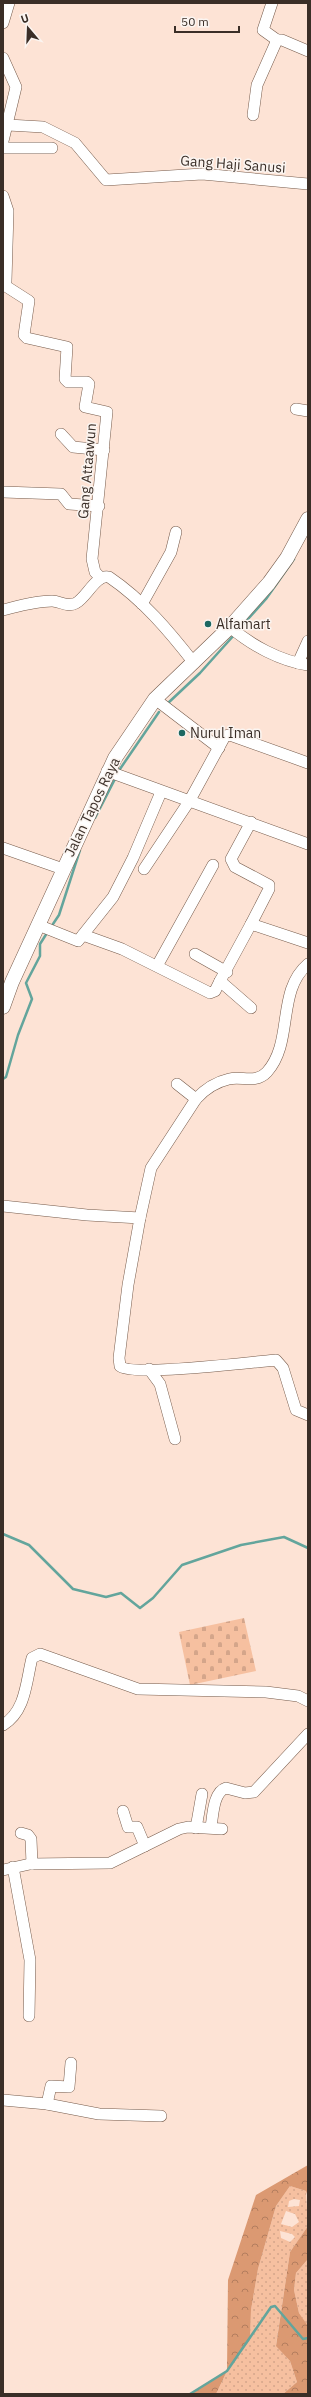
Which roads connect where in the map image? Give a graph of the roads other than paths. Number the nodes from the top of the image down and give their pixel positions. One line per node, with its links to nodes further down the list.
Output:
1 (9, 3): 3 (street)
2 (272, 3): 4 (street)
3 (3, 23)
4 (277, 40): 5 (street); 8 (street)
5 (308, 51)
6 (3, 58): 7 (street)
7 (7, 109): 9 (street)
8 (253, 115)
9 (8, 125): 10 (street); 13 (street, Gang Haji Sanusi)
10 (3, 141)
11 (3, 148): 12 (street)
12 (52, 148)
13 (308, 184)
14 (3, 196): 15 (street)
15 (5, 240): 16 (street)
16 (4, 286): 20 (street, Gang Attaawun)
17 (296, 409): 18 (street)
18 (308, 411)
19 (61, 434): 20 (street)
20 (104, 450): 22 (street, Gang Attaawun)
21 (3, 492): 22 (street)
22 (99, 506): 25 (street, Gang Attaawun)
23 (308, 519): 28 (main road, Jalan Tapos Raya)
24 (176, 532): 26 (street)
25 (101, 578): 26 (street); 27 (street)
26 (142, 604): 30 (street)
27 (3, 610)
28 (234, 630): 30 (main road, Jalan Tapos Raya); 31 (street)
29 (308, 640): 31 (street)
30 (194, 663): 32 (main road, Jalan Tapos Raya)
31 (303, 664)
32 (155, 699): 33 (street); 35 (main road, Jalan Tapos Raya)
33 (219, 748): 34 (street); 37 (street)
34 (308, 763)
35 (107, 771): 36 (street); 42 (main road, Jalan Tapos Raya)
36 (162, 792): 37 (street); 46 (street)
37 (190, 800): 38 (street); 43 (street)
38 (251, 822): 39 (street); 44 (street)
39 (308, 844)
40 (3, 848): 42 (street)
41 (213, 865): 50 (street)
42 (63, 869): 45 (main road, Jalan Tapos Raya)
43 (144, 869)
44 (251, 924): 47 (street); 51 (street)
45 (45, 928): 46 (street); 53 (main road, Jalan Tapos Raya)
46 (83, 935): 50 (street)
47 (308, 943)
48 (195, 954): 51 (street)
49 (308, 964): 56 (street)
50 (157, 966): 52 (street)
51 (227, 972): 52 (street)
52 (220, 981): 54 (street)
53 (3, 1007)
54 (251, 1008)
55 (177, 1084): 56 (street)
56 (196, 1099): 58 (street)
57 (3, 1206): 58 (street)
58 (140, 1218): 59 (street)
59 (149, 1369): 60 (street); 61 (street)
60 (308, 1415)
61 (175, 1439)
62 (308, 1701): 63 (street)
63 (3, 1725)
64 (308, 1734): 67 (street)
65 (202, 1794): 67 (street)
66 (123, 1811): 69 (street)
67 (196, 1828): 69 (street)
68 (21, 1833): 70 (street)
69 (145, 1846): 70 (street)
70 (32, 1864): 71 (street)
71 (8, 1868): 72 (street)
72 (29, 2016)
73 (72, 2063): 75 (street)
74 (3, 2100): 75 (street)
75 (47, 2104): 76 (street)
76 (161, 2116)

